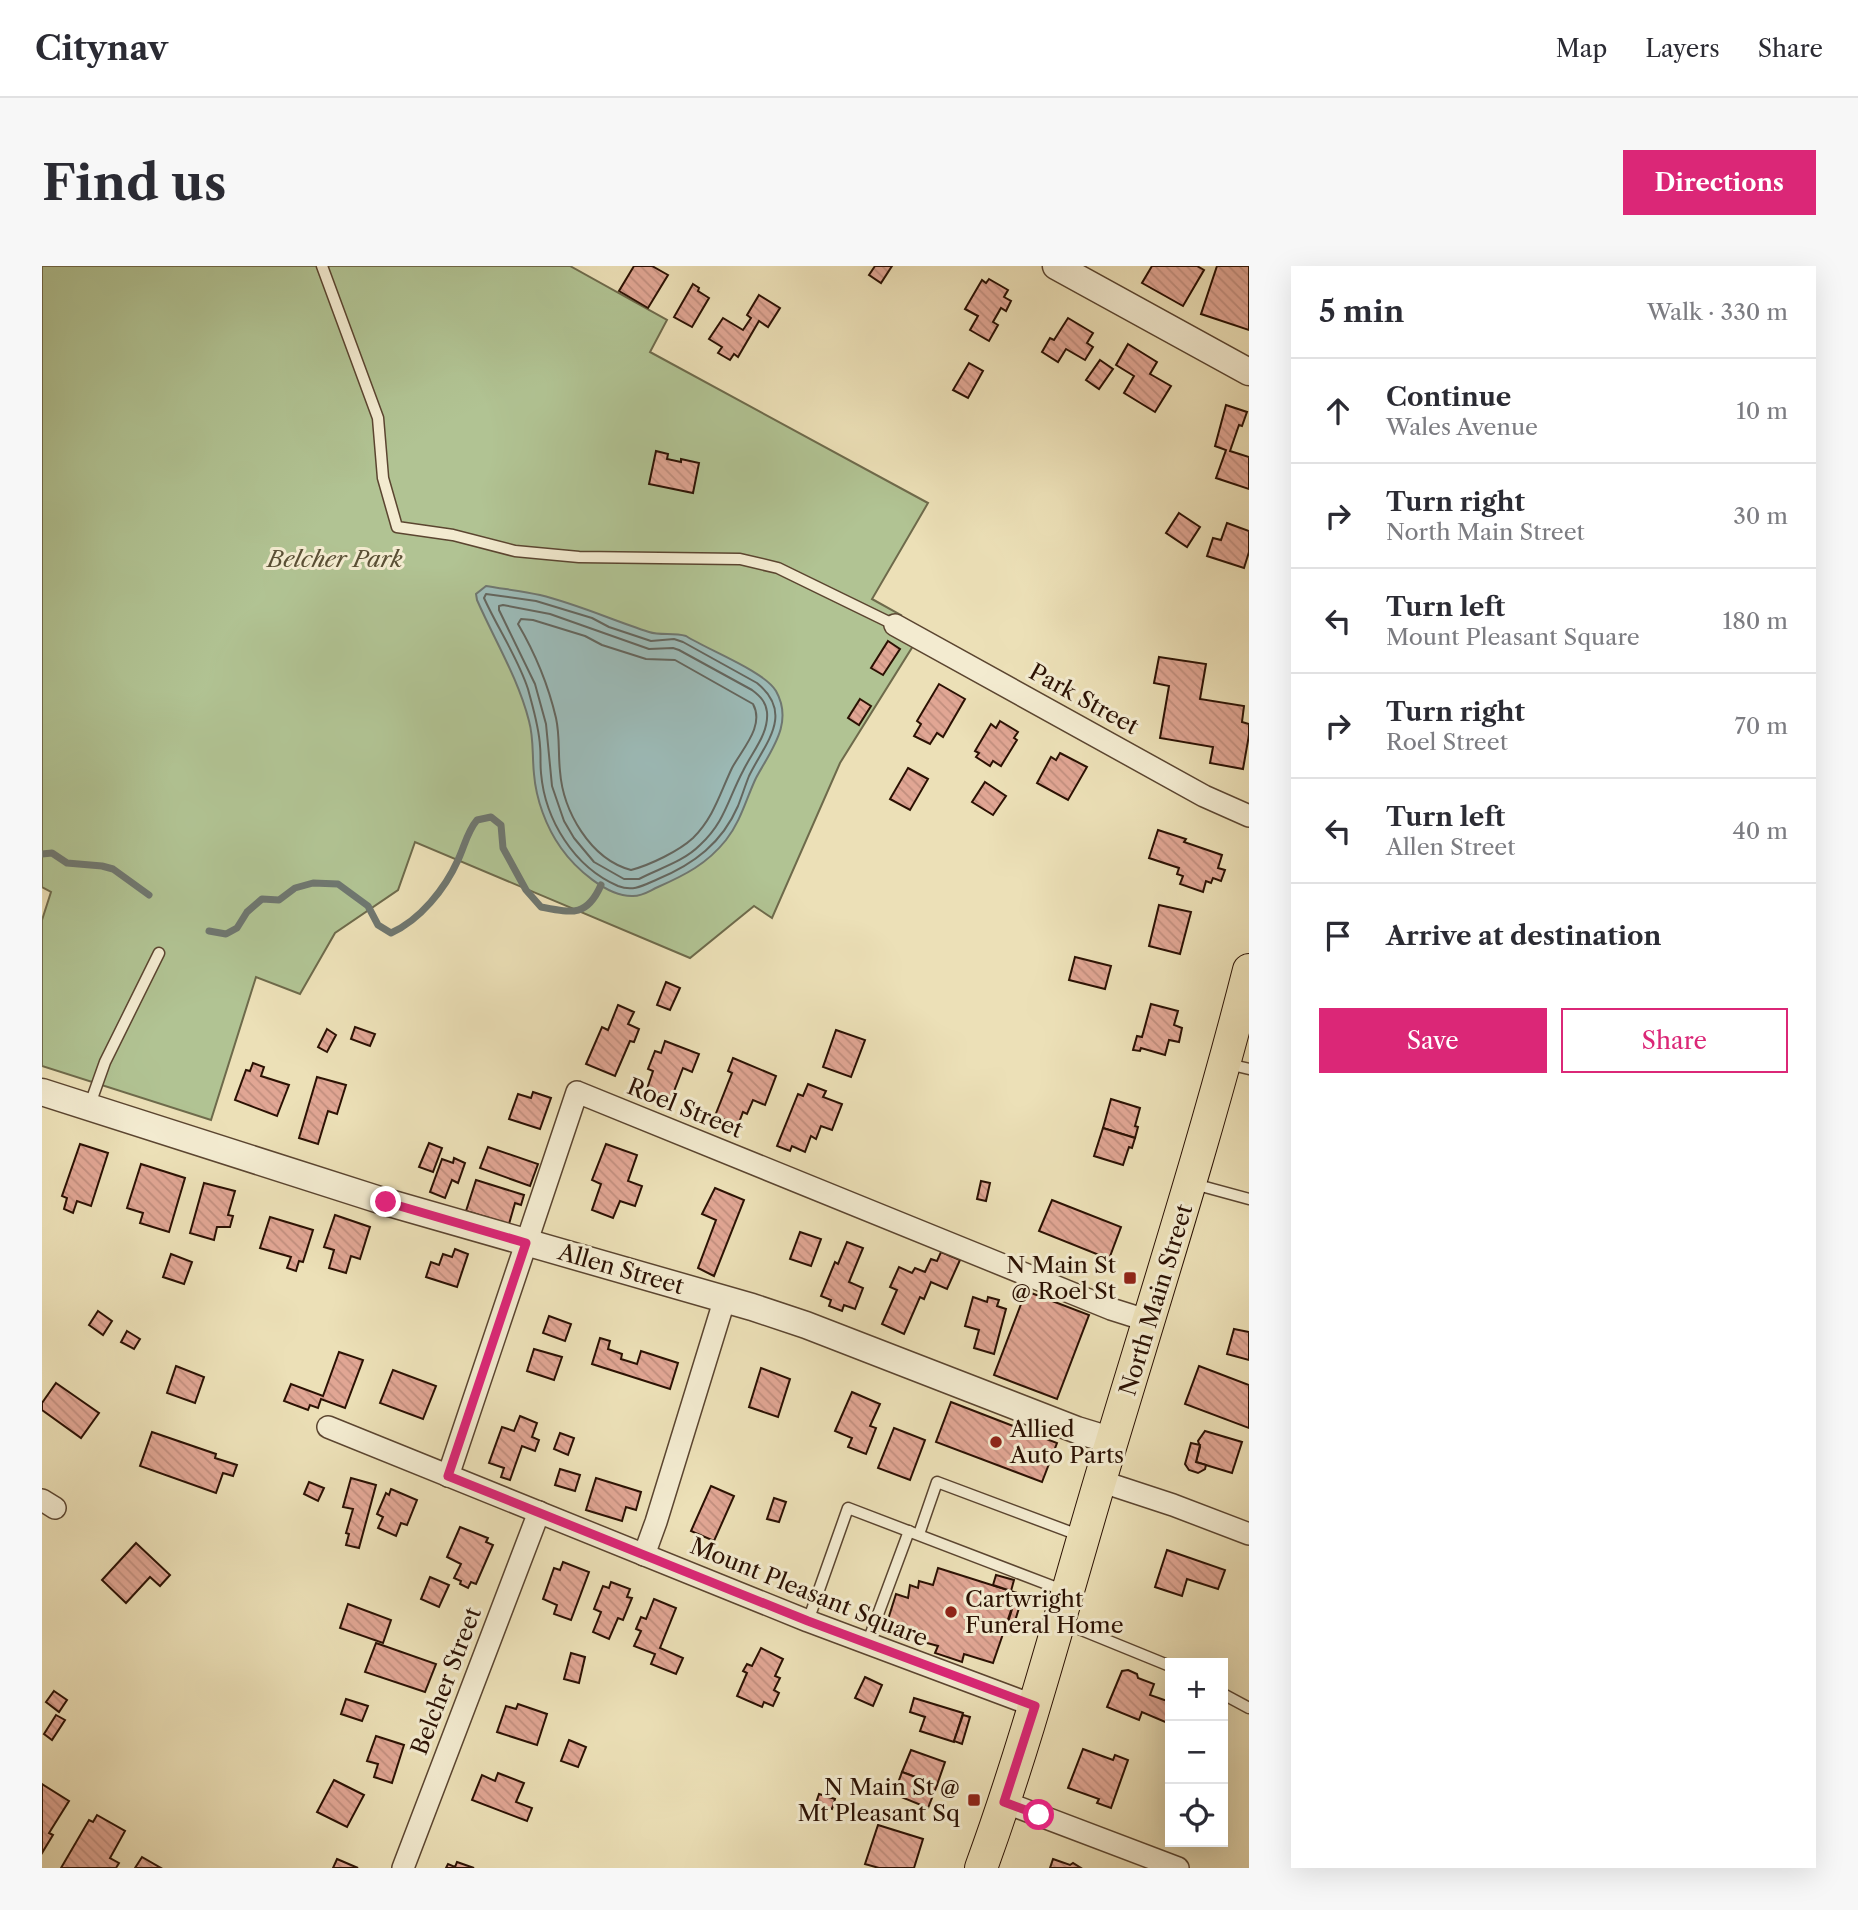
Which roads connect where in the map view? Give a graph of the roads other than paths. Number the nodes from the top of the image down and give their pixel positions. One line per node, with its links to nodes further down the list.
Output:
1 (321, 266): 4 (lane)
2 (1056, 266): 3 (street)
3 (1249, 372)
4 (895, 625): 5 (street, Park Street)
5 (1249, 816)
6 (159, 953): 10 (lane)
7 (1249, 970): 8 (main road, North Main Street)
8 (1237, 1066): 11 (main road, North Main Street)
9 (42, 1092): 10 (street, Allen Street)
10 (89, 1107): 13 (street, Allen Street)
11 (1191, 1184): 12 (lane); 15 (main road, North Main Street)
12 (1249, 1199)
13 (526, 1243): 14 (street, Allen Street); 15 (street, Roel Street); 18 (street, Roel Street)
14 (724, 1298): 17 (street, Allen Street); 24 (street)
15 (1149, 1321): 17 (main road, North Main Street)
16 (328, 1427): 18 (street, Mount Pleasant Square)
17 (1113, 1441): 19 (main road, North Main Street)
18 (448, 1476): 20 (street, Mount Pleasant Square)
19 (1100, 1481): 22 (street); 23 (main road, North Main Street)
20 (539, 1513): 24 (street, Mount Pleasant Square); 33 (street, Belcher Street)
21 (914, 1533): 23 (lane); 25 (lane); 26 (lane); 27 (lane)
22 (1249, 1534)
23 (1084, 1537): 25 (main road, North Main Street)
24 (643, 1555): 26 (street, Mount Pleasant Square)
25 (1064, 1606): 28 (lane); 30 (main road, North Main Street)
26 (808, 1621): 27 (street, Mount Pleasant Square)
27 (867, 1644): 30 (street, Mount Pleasant Square)
28 (1165, 1663)
29 (1228, 1697): 31 (lane)
30 (1035, 1706): 32 (main road, North Main Street)
31 (1249, 1708)
32 (1004, 1802): 34 (main road, North Main Street); 35 (street)
33 (402, 1868)
34 (981, 1868)
35 (1178, 1868)

